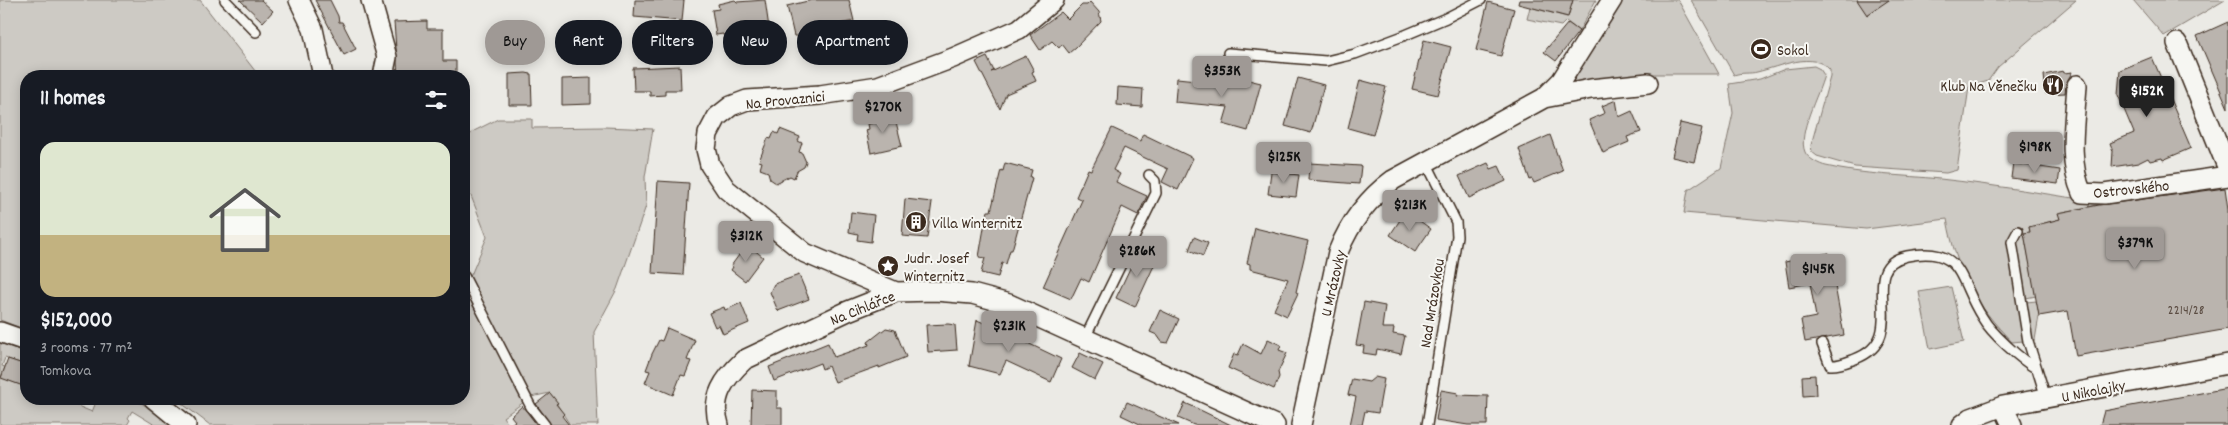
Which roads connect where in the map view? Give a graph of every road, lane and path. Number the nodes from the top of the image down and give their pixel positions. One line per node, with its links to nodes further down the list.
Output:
1 (225, 0): 7 (lane)
2 (299, 0): 10 (street)
3 (372, 0): 11 (street)
4 (1054, 0): 21 (street, Na Provaznici)
5 (1481, 0): 9 (lane)
6 (1612, 0): 14 (street, U Mrázovky)
7 (256, 32)
8 (2177, 43): 16 (street)
9 (1228, 53)
10 (322, 70)
11 (384, 70)
12 (1648, 83): 14 (street, U Mrázovky)
13 (2077, 85): 18 (street, Ostrovského)
14 (1544, 98): 15 (street, U Mrázovky)
15 (1426, 162): 35 (street, U Mrázovky); 36 (lane, Nad Mrázovkou)
16 (2228, 169)
17 (1148, 175): 23 (lane)
18 (2228, 176)
19 (2018, 231): 27 (lane)
20 (470, 288): 32 (lane)
21 (896, 292): 23 (street, Na Cihlářce); 33 (street, Na Cihlářce)
22 (0, 332): 24 (street)
23 (1085, 338): 34 (street, Na Cihlářce)
24 (20, 340)
25 (1822, 344): 27 (lane)
26 (2228, 364): 28 (street, U Nikolajky)
27 (2037, 370): 28 (lane)
28 (2046, 398): 30 (street, U Nikolajky)
29 (161, 405): 31 (street)
30 (2003, 406): 37 (street, U Nikolajky); 38 (street)
31 (186, 425)
32 (545, 425)
33 (720, 425)
34 (1275, 425)
35 (1301, 425)
36 (1427, 425)
37 (1962, 425)
38 (2012, 425)

